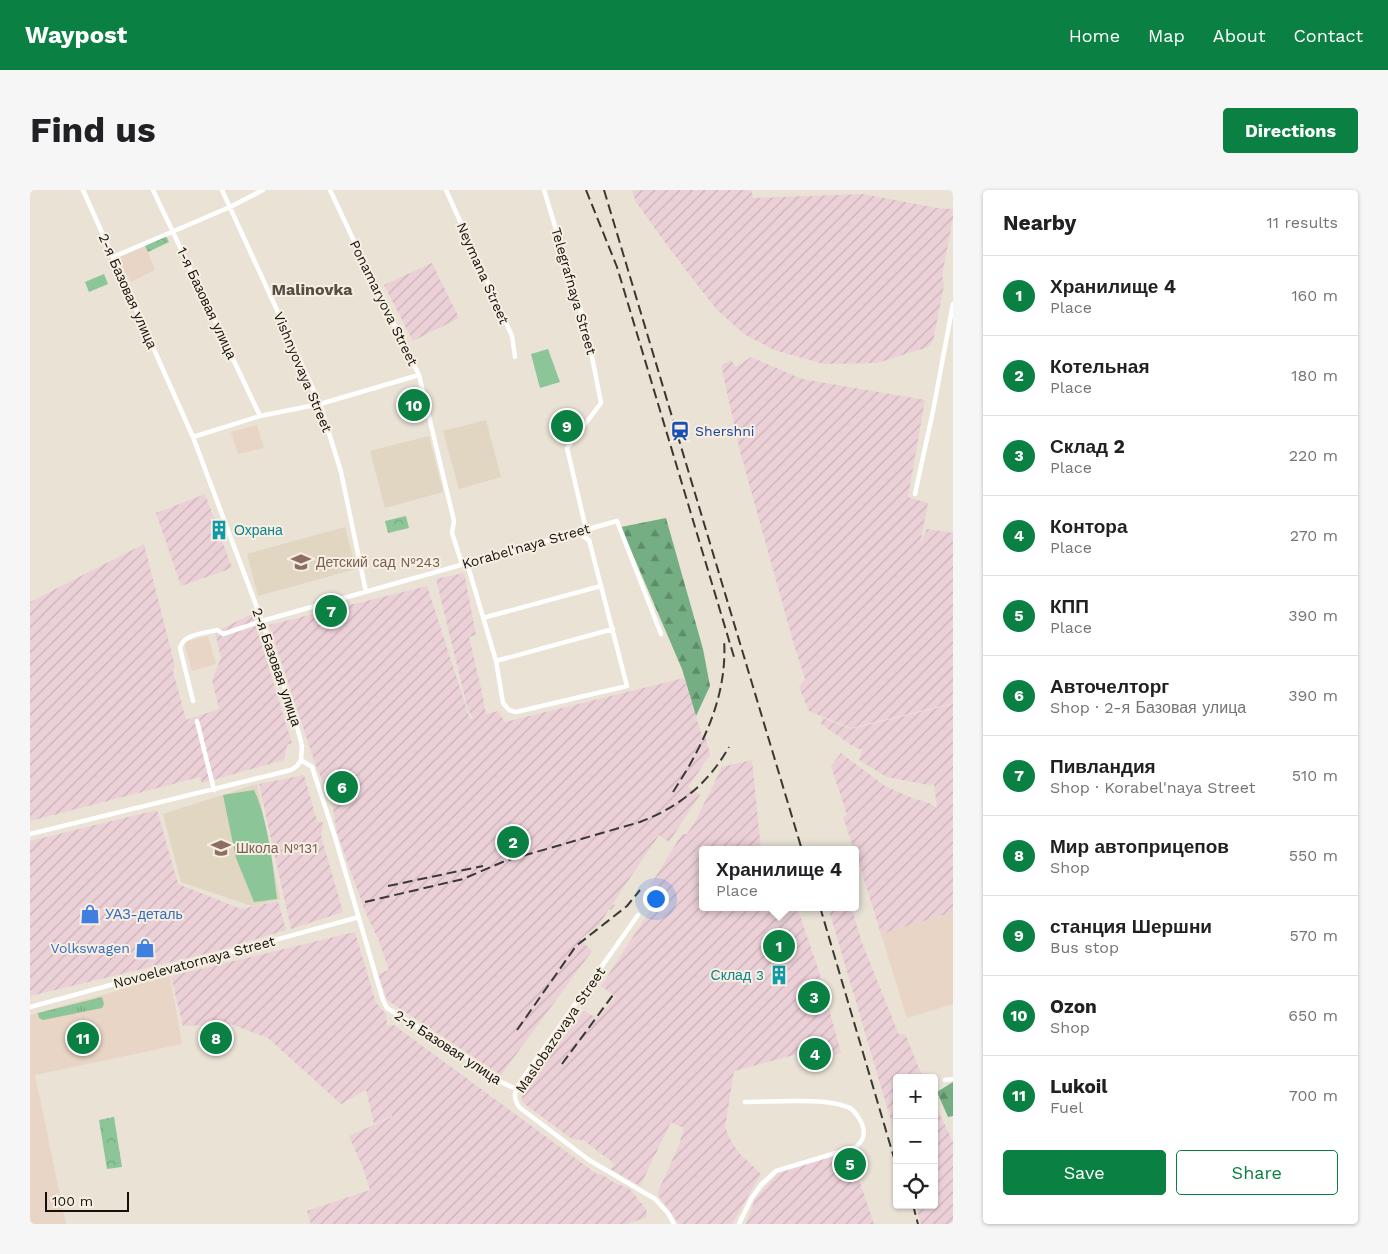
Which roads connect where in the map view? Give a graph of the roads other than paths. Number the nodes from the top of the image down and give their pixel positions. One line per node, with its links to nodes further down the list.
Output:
1 (83, 190): 10 (street, 2-я Базовая улица)
2 (154, 190): 9 (street, 1-я Базовая улица)
3 (222, 190): 8 (street, Vishnyovaya Street)
4 (263, 190): 8 (street)
5 (330, 190): 13 (street, Ponamaryova Street)
6 (446, 190): 12 (street, Neymana Street)
7 (544, 190): 18 (street, Telegrafnaya Street)
8 (230, 207): 9 (street); 14 (street, Vishnyovaya Street)
9 (173, 231): 10 (street); 15 (street, 1-я Базовая улица)
10 (113, 257): 16 (street, 2-я Базовая улица)
11 (953, 304): 17 (street)
12 (515, 357)
13 (419, 376): 14 (street); 20 (street, Ponamaryova Street)
14 (320, 404): 15 (street); 22 (street, Vishnyovaya Street)
15 (260, 416): 16 (street)
16 (194, 437): 24 (street, 2-я Базовая улица)
17 (915, 494)
18 (586, 529): 19 (street, Korabel'naya Street); 26 (street, Korabel'naya Street)
19 (576, 532): 20 (street, Korabel'naya Street); 21 (street)
20 (464, 563): 22 (street, Korabel'naya Street); 23 (street, Ponamaryova Street)
21 (601, 586): 23 (street); 25 (street)
22 (366, 592): 24 (street, Korabel'naya Street)
23 (483, 618): 27 (street, Ponamaryova Street)
24 (262, 621): 28 (street, Korabel'naya Street); 30 (street, 2-я Базовая улица)
25 (613, 629): 27 (street); 27 (street, Ponamaryova Street)
26 (661, 634)
27 (496, 661)
28 (193, 701)
29 (197, 721): 31 (street)
30 (301, 760): 31 (street); 34 (street, 2-я Базовая улица)
31 (214, 790): 32 (street)
32 (30, 834)
33 (638, 916): 38 (street, Maslobazovaya Street)
34 (359, 917): 35 (street, Novoelevatornaya Street); 38 (street, 2-я Базовая улица)
35 (30, 1007)
36 (953, 1079): 37 (street)
37 (946, 1080)
38 (516, 1090): 40 (street, Maslobazovaya Street)
39 (745, 1102): 41 (street)
40 (674, 1224)
41 (739, 1224)

